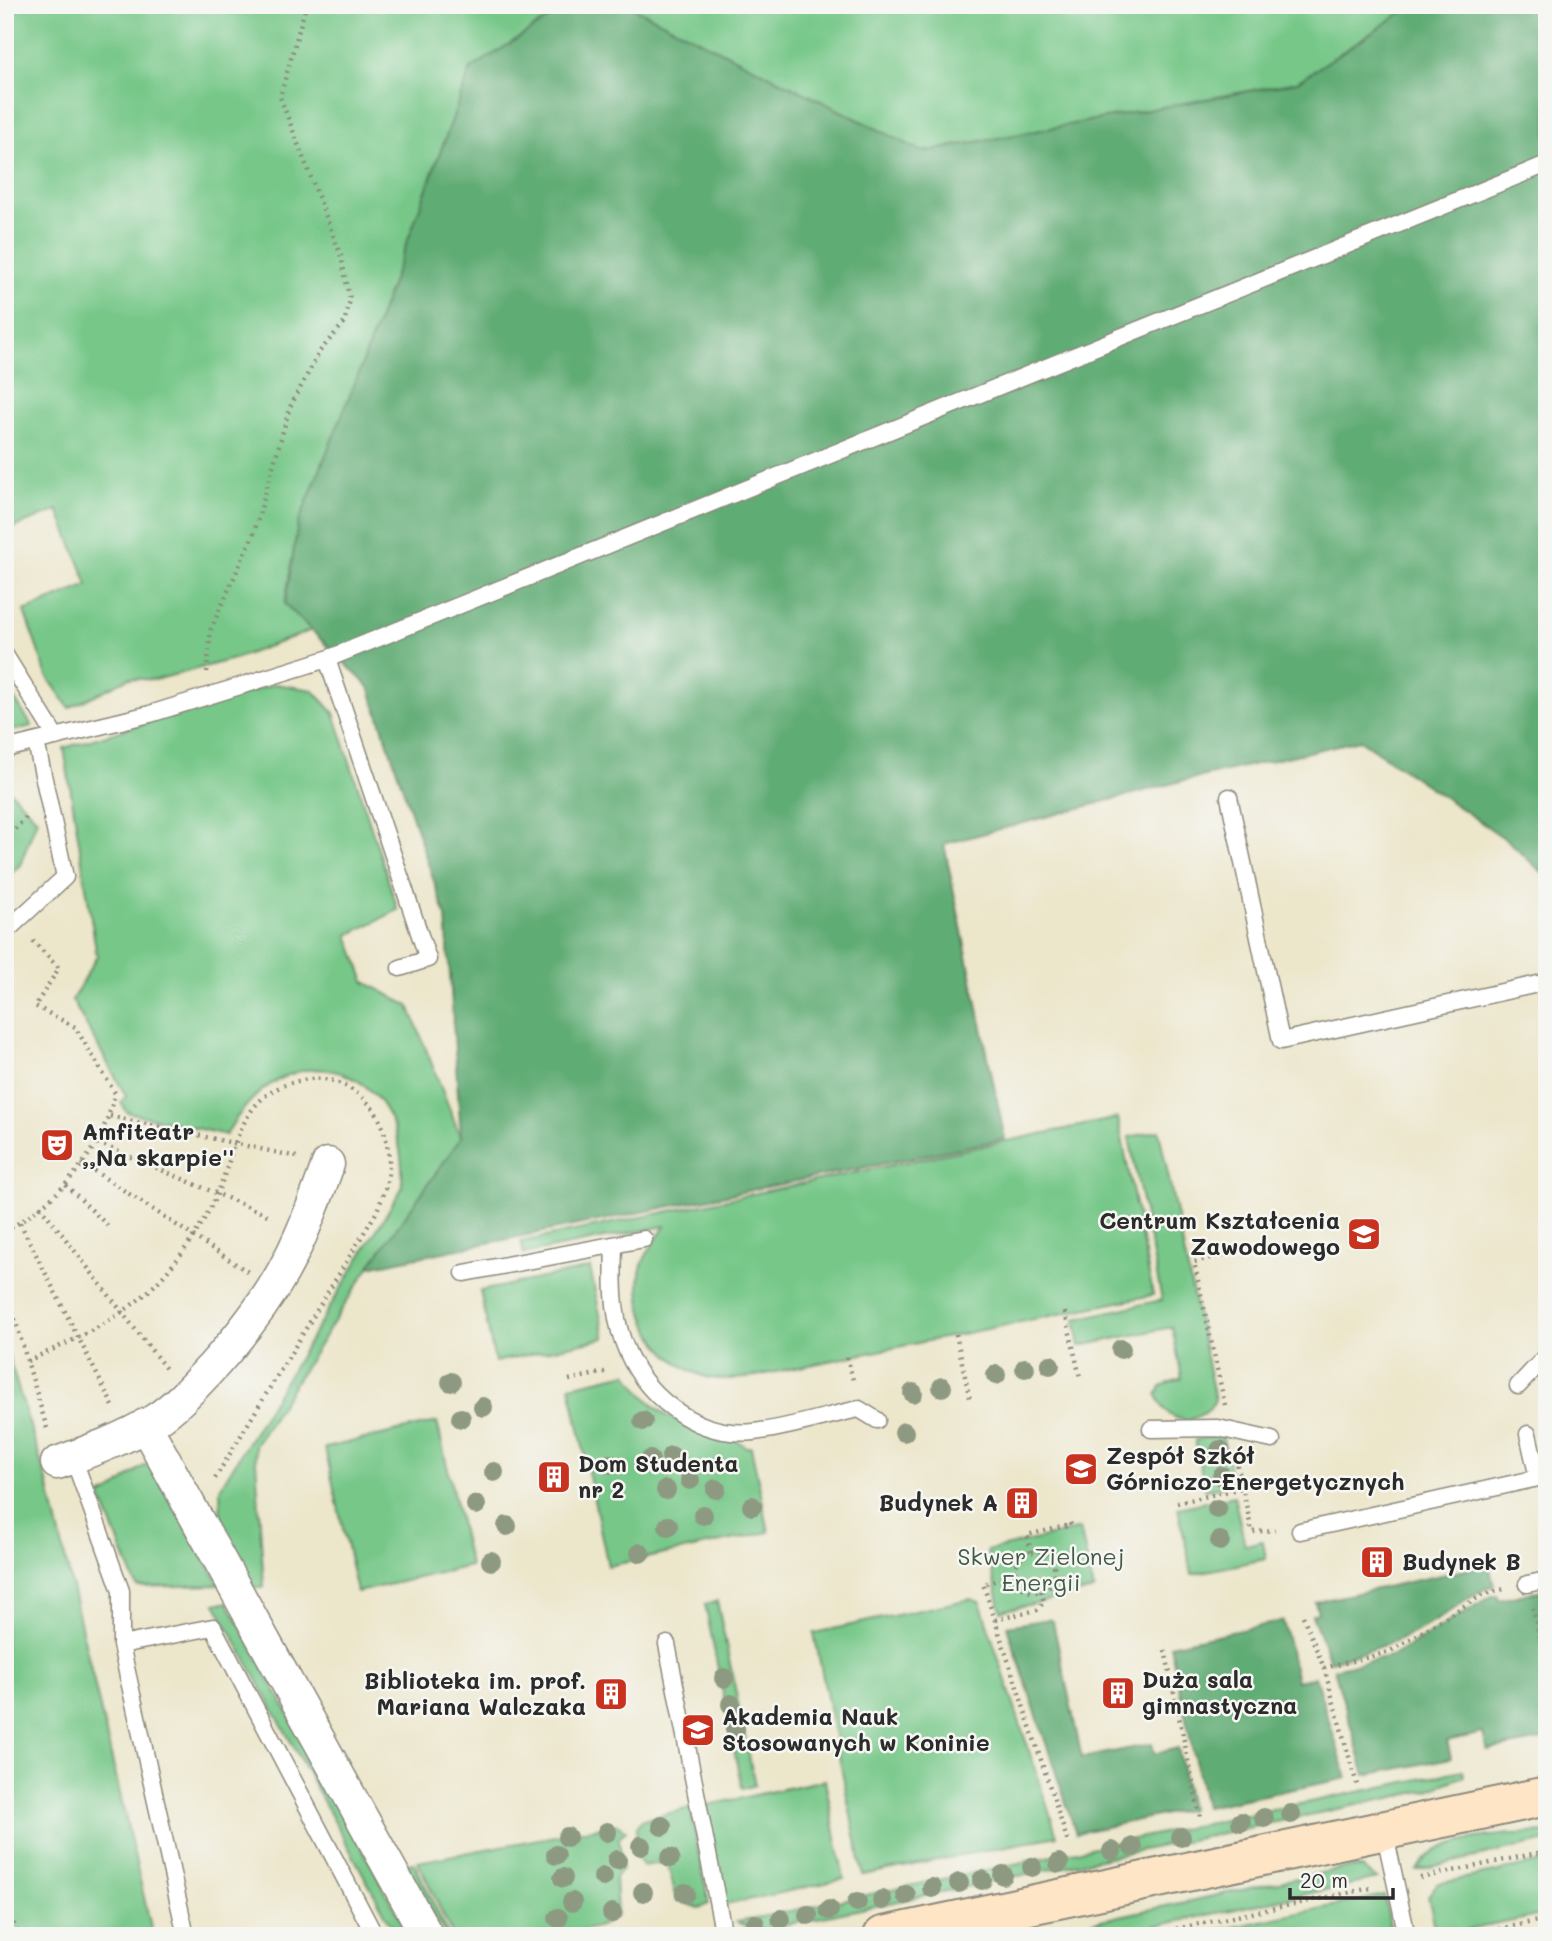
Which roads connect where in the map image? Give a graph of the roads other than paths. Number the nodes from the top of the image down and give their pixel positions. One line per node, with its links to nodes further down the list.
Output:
1 (1547, 164): 3 (lane)
2 (5, 655): 4 (lane)
3 (327, 659): 4 (lane); 9 (lane)
4 (56, 737): 5 (lane)
5 (36, 742): 6 (lane); 8 (lane)
6 (5, 749)
7 (1229, 797): 10 (lane)
8 (11, 926)
9 (400, 968)
10 (1547, 982)
11 (328, 1164): 19 (street)
12 (644, 1239): 13 (lane)
13 (614, 1245): 14 (lane); 17 (lane)
14 (464, 1273)
15 (1547, 1354): 16 (lane)
16 (1518, 1386)
17 (877, 1420)
18 (1151, 1429): 21 (lane)
19 (136, 1430): 22 (street); 32 (street)
20 (1528, 1434): 23 (lane)
21 (1272, 1440)
22 (65, 1460): 27 (lane)
23 (1300, 1531)
24 (1547, 1580): 25 (lane)
25 (1527, 1584)
26 (667, 1644): 33 (lane)
27 (121, 1645): 30 (lane); 31 (lane)
28 (1547, 1796): 29 (main road)
29 (1384, 1830): 34 (main road); 35 (lane)
30 (373, 1931)
31 (186, 1936)
32 (427, 1936)
33 (724, 1936)
34 (883, 1936)
35 (1407, 1936)

